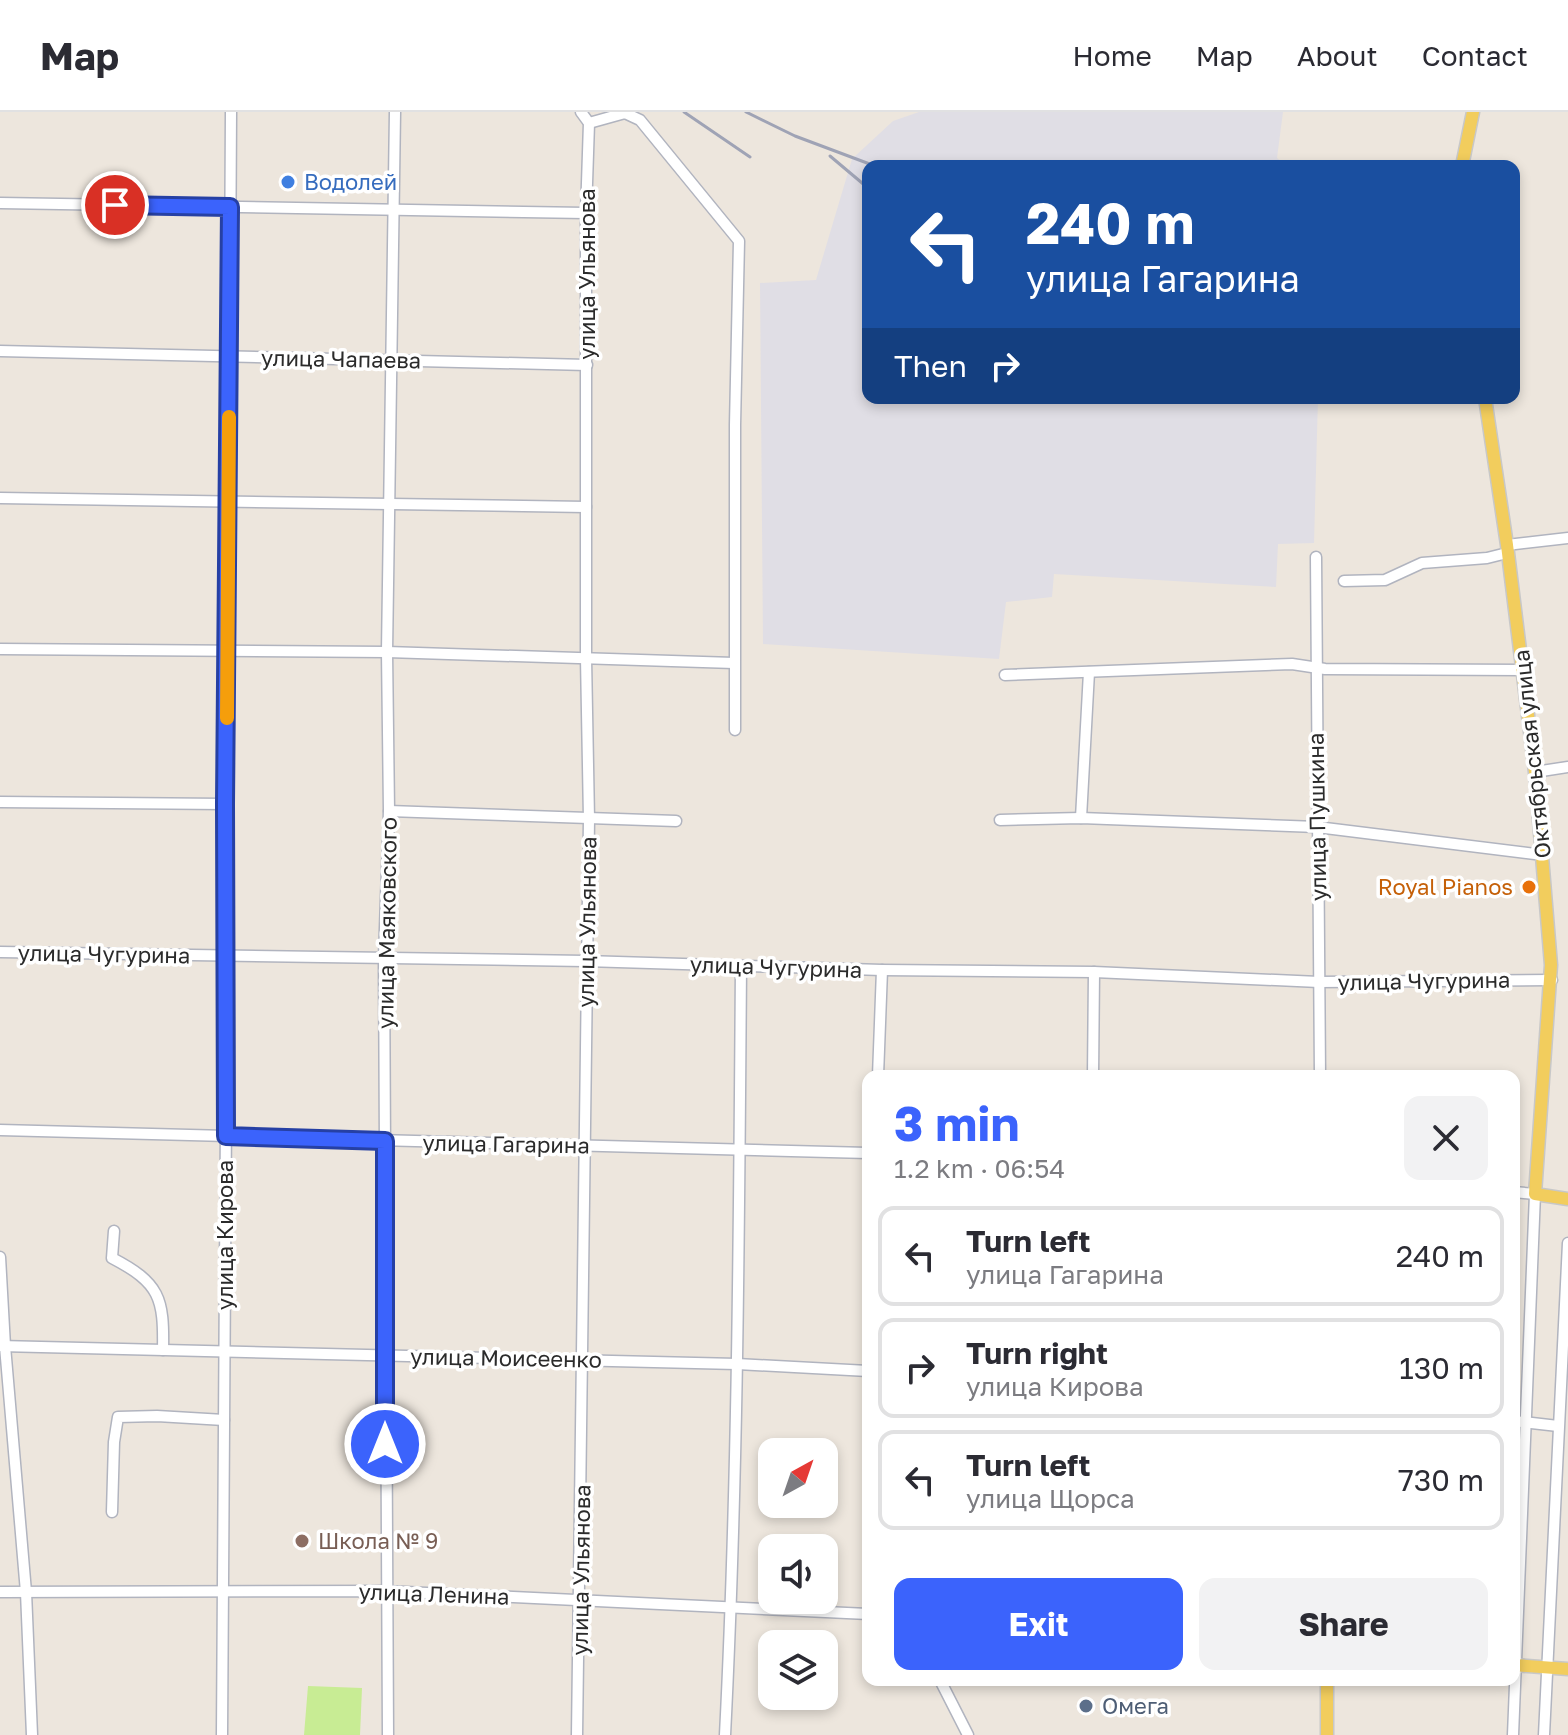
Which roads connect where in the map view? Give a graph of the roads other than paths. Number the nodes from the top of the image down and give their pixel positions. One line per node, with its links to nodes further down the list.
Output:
1 (231, 112): 8 (street, улица Кирова)
2 (395, 112): 9 (street, улица Маяковского)
3 (581, 112): 5 (street)
4 (1473, 112): 6 (main road)
5 (589, 123): 10 (street, улица Ульянова); 28 (street)
6 (1463, 160)
7 (0, 203): 8 (street)
8 (230, 207): 9 (street); 12 (street, улица Кирова)
9 (393, 209): 10 (street); 13 (street, улица Маяковского)
10 (586, 213): 14 (street, улица Ульянова)
11 (0, 351): 12 (street, улица Чапаева)
12 (230, 356): 13 (street, улица Чапаева); 17 (street, улица Кирова)
13 (391, 360): 14 (street, улица Чапаева); 18 (street, улица Маяковского)
14 (587, 365): 19 (street, улица Ульянова)
15 (1486, 404): 21 (main road, Октябрьская улица)
16 (0, 498): 17 (street)
17 (229, 502): 18 (street); 25 (street, улица Кирова)
18 (389, 504): 19 (street); 26 (street, улица Маяковского)
19 (586, 507): 27 (street, улица Ульянова)
20 (1568, 538): 21 (street)
21 (1507, 549): 23 (street); 30 (main road, Октябрьская улица)
22 (1316, 557): 29 (street, улица Пушкина)
23 (1344, 581)
24 (0, 649): 25 (street)
25 (228, 651): 26 (street); 37 (street, улица Кирова)
26 (387, 652): 27 (street); 38 (street, улица Маяковского)
27 (586, 658): 28 (street); 40 (street, улица Ульянова)
28 (734, 663): 33 (street)
29 (1315, 667): 30 (street); 31 (street); 43 (street, улица Пушкина)
30 (1523, 670): 35 (main road, Октябрьская улица)
31 (1089, 672): 32 (street); 39 (street)
32 (1005, 675)
33 (735, 730)
34 (1568, 767): 35 (street)
35 (1535, 772): 44 (main road, Октябрьская улица)
36 (0, 802): 37 (street)
37 (225, 804): 46 (street, улица Кирова)
38 (389, 811): 40 (street); 47 (street, улица Маяковского)
39 (1081, 818): 41 (street); 43 (street)
40 (589, 819): 42 (street); 48 (street, улица Ульянова)
41 (1000, 820)
42 (676, 821)
43 (1317, 827): 44 (street); 53 (street, улица Пушкина)
44 (1543, 855): 52 (main road, Октябрьская улица)
45 (0, 952): 46 (street, улица Чугурина)
46 (227, 955): 47 (street, улица Чугурина); 58 (street, улица Кирова)
47 (384, 957): 48 (street, улица Чугурина); 59 (street, улица Маяковского)
48 (585, 961): 49 (street, улица Чугурина); 60 (street, улица Ульянова)
49 (741, 966): 50 (street, улица Чугурина); 61 (street)
50 (882, 970): 51 (street, улица Чугурина); 54 (street)
51 (1094, 972): 53 (street, улица Чугурина); 55 (street)
52 (1552, 980): 53 (street, улица Чугурина); 64 (main road, Октябрьская улица)
53 (1319, 982): 56 (street, улица Пушкина)
54 (878, 1070)
55 (1093, 1070)
56 (1320, 1070)
57 (0, 1130): 58 (street, улица Гагарина)
58 (226, 1136): 59 (street, улица Гагарина); 71 (street, улица Кирова)
59 (385, 1141): 60 (street, улица Гагарина); 72 (street, улица Маяковского)
60 (584, 1146): 61 (street, улица Гагарина); 73 (street, улица Ульянова)
61 (740, 1149): 62 (street, улица Гагарина); 74 (street)
62 (862, 1153)
63 (1520, 1193): 64 (street)
64 (1535, 1194): 65 (main road); 78 (street, Октябрьская улица)
65 (1568, 1199)
66 (114, 1231): 70 (street)
67 (1568, 1243): 79 (street)
68 (0, 1257): 69 (street)
69 (2, 1346): 70 (street, улица Моисеенко); 80 (street)
70 (163, 1350): 71 (street, улица Моисеенко)
71 (225, 1351): 72 (street, улица Моисеенко); 76 (street, улица Кирова)
72 (385, 1355): 73 (street, улица Моисеенко); 84 (street, улица Маяковского)
73 (583, 1360): 74 (street, улица Моисеенко); 88 (street, улица Ульянова)
74 (737, 1364): 75 (street, улица Моисеенко); 89 (street)
75 (862, 1371)
76 (224, 1420): 82 (street); 87 (street, улица Кирова)
77 (1520, 1422): 78 (street)
78 (1526, 1422): 79 (street); 83 (street, Октябрьская улица)
79 (1558, 1426): 92 (street)
80 (15, 1461): 81 (street); 86 (street)
81 (0, 1462)
82 (112, 1512)
83 (1520, 1555)
84 (385, 1591): 87 (street, улица Ленина); 88 (street, улица Ленина); 99 (street, улица Маяковского)
85 (0, 1592): 86 (street, улица Ленина)
86 (26, 1592): 87 (street, улица Ленина); 97 (street)
87 (223, 1592): 98 (street, улица Кирова)
88 (581, 1599): 89 (street, улица Ленина); 100 (street, улица Ульянова)
89 (731, 1607): 90 (street, улица Ленина); 101 (street)
90 (862, 1614)
91 (1520, 1665): 92 (main road)
92 (1547, 1668): 93 (main road); 105 (street)
93 (1568, 1669)
94 (943, 1686): 102 (street)
95 (1327, 1686): 103 (main road)
96 (1514, 1686): 104 (street, Октябрьская улица)
97 (32, 1735)
98 (222, 1735)
99 (388, 1735)
100 (577, 1735)
101 (725, 1735)
102 (968, 1735)
103 (1327, 1735)
104 (1513, 1735)
105 (1544, 1735)

